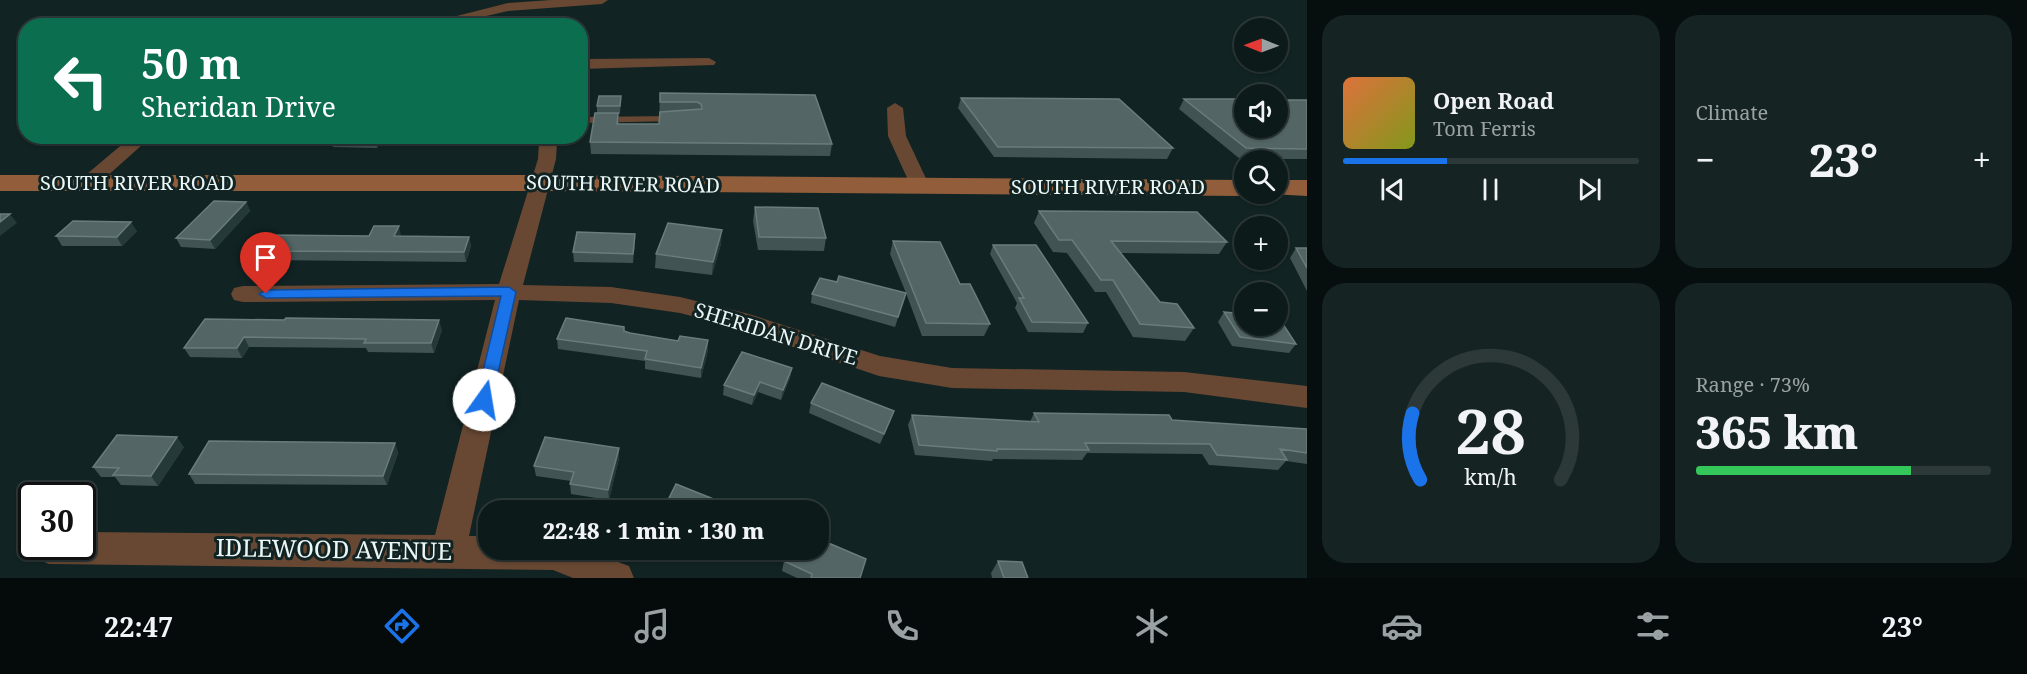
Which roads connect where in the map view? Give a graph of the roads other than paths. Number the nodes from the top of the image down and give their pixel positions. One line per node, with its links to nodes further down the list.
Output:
1 (602, 0): 2 (street)
2 (459, 18)
3 (709, 62): 4 (street)
4 (588, 64)
5 (895, 108): 13 (street)
6 (685, 119): 7 (lane)
7 (588, 120)
8 (134, 144): 11 (street)
9 (548, 144): 12 (street)
10 (0, 183): 11 (street, SOUTH RIVER ROAD)
11 (88, 183): 12 (street, SOUTH RIVER ROAD)
12 (539, 183): 13 (street, SOUTH RIVER ROAD); 17 (street)
13 (920, 187): 14 (street, SOUTH RIVER ROAD)
14 (1234, 188)
15 (1288, 188): 16 (street)
16 (1307, 188)
17 (509, 292): 18 (street, SHERIDAN DRIVE); 19 (street, SHERIDAN DRIVE); 21 (street)
18 (243, 294)
19 (1307, 397)
20 (96, 548): 21 (street, IDLEWOOD AVENUE)
21 (448, 550): 22 (street, IDLEWOOD AVENUE)
22 (616, 578)

